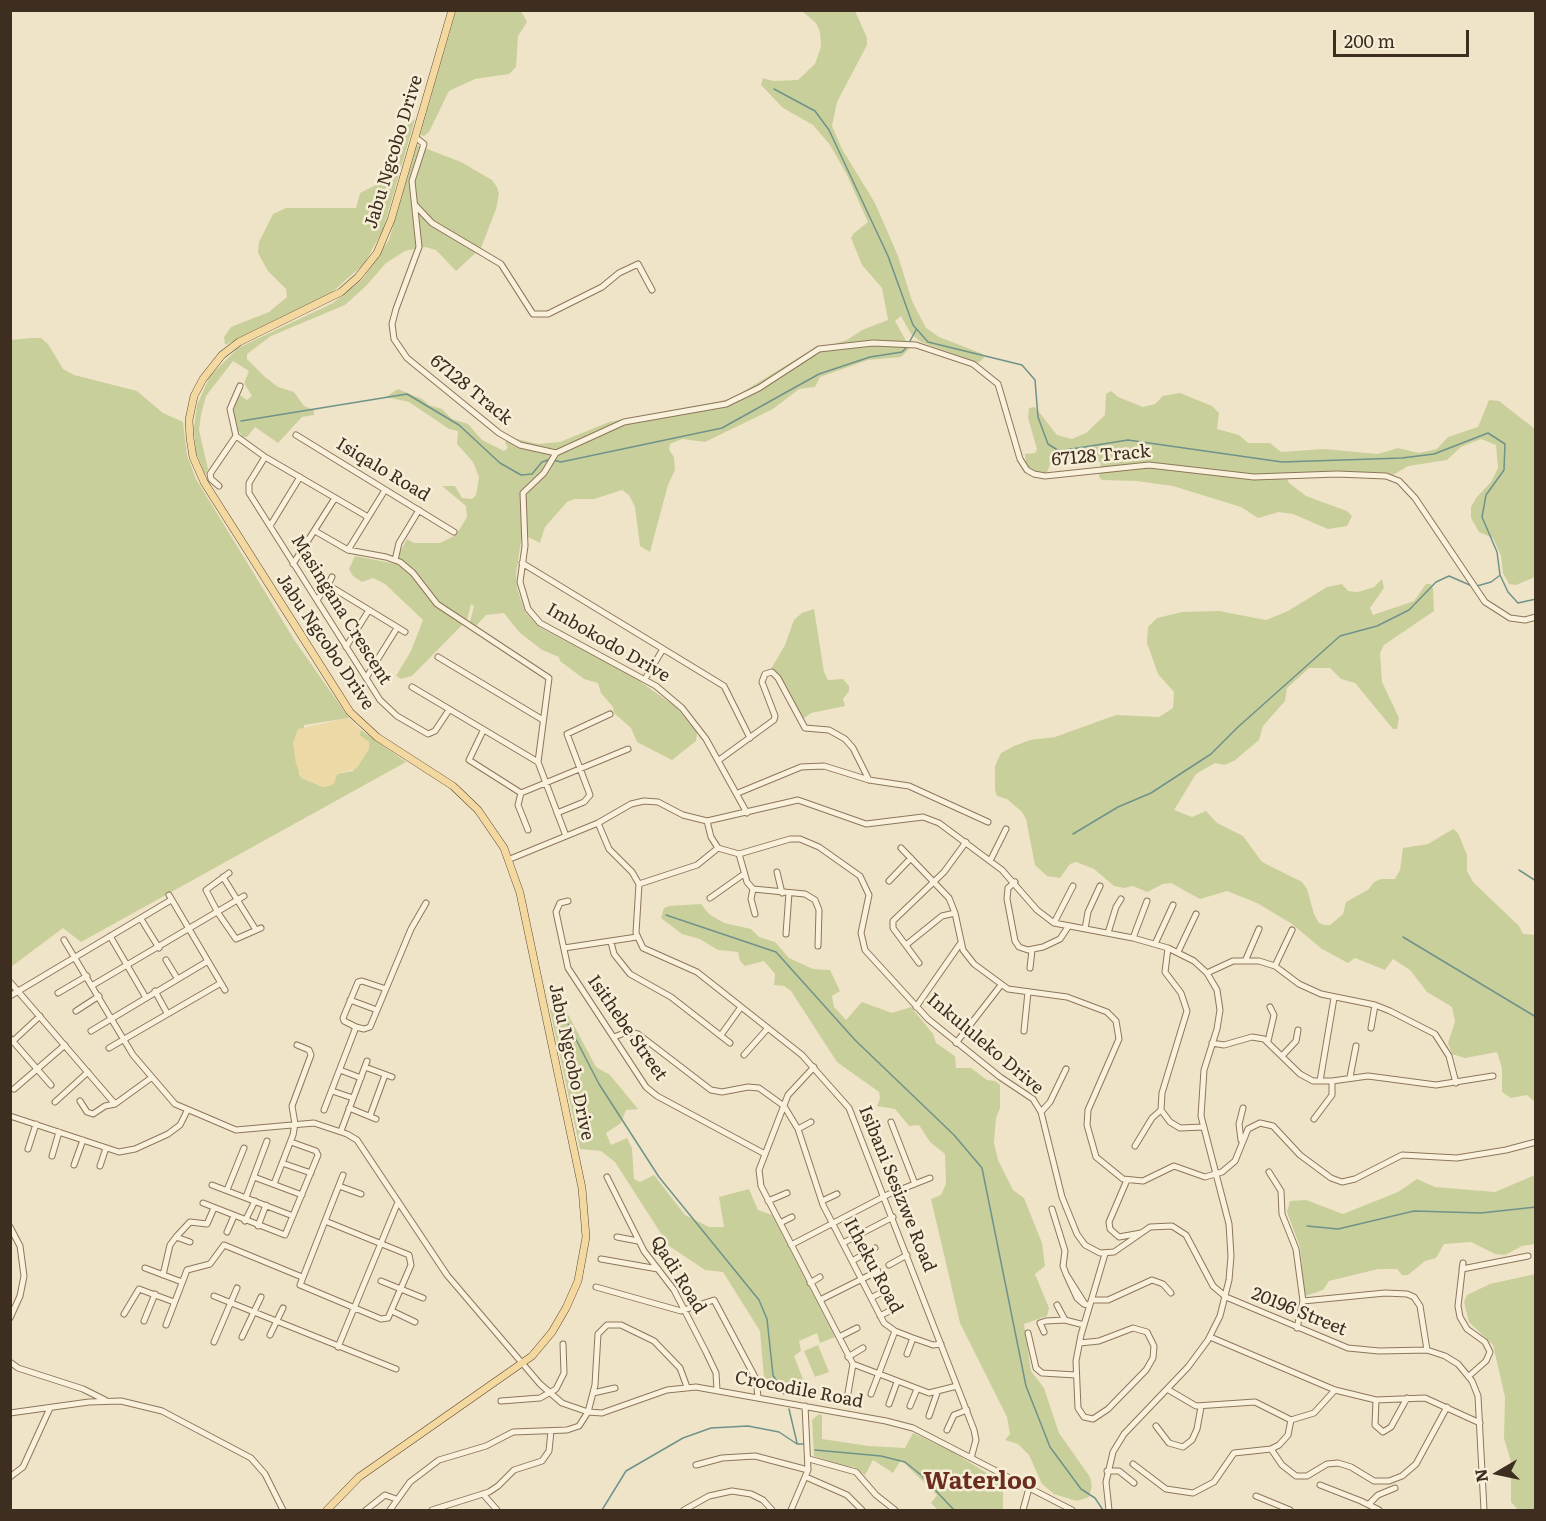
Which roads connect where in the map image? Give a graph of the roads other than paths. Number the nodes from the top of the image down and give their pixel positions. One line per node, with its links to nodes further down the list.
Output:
1 (452, 10): 2 (main road, Jabu Ngcobo Drive)
2 (415, 137): 3 (street); 62 (main road, Jabu Ngcobo Drive)
3 (414, 203): 4 (street); 8 (street, 67128 Track)
4 (652, 290)
5 (240, 386): 7 (street)
6 (296, 435): 12 (street, Isiqalo Road)
7 (236, 436): 9 (street); 11 (street)
8 (556, 453): 21 (street, Imbokodo Drive); 27 (street, 67128 Track)
9 (265, 457): 10 (street); 16 (street, Masingana Crescent)
10 (300, 477): 13 (street); 16 (street)
11 (219, 486)
12 (385, 490): 14 (street, Isiqalo Road); 15 (street)
13 (335, 498): 15 (street); 17 (street)
14 (420, 510): 18 (street, Isiqalo Road); 20 (street)
15 (368, 517): 19 (street)
16 (270, 526): 22 (street, Masingana Crescent)
17 (315, 531): 19 (street); 22 (street)
18 (454, 532)
19 (348, 550): 20 (street)
20 (395, 560): 38 (street)
21 (522, 563): 31 (street); 34 (street, Imbokodo Drive)
22 (293, 564): 25 (street, Masingana Crescent)
23 (332, 577): 24 (street)
24 (328, 585): 25 (street); 26 (street)
25 (316, 600): 30 (street, Masingana Crescent)
26 (369, 610): 28 (street); 30 (street)
27 (1536, 617)
28 (397, 628): 29 (street); 33 (street)
29 (405, 632)
30 (346, 647): 33 (street, Masingana Crescent)
31 (663, 649): 34 (street); 40 (street)
32 (438, 657): 38 (street)
33 (366, 678): 36 (street, Masingana Crescent)
34 (645, 679): 42 (street, Imbokodo Drive)
35 (412, 687): 36 (street)
36 (449, 710): 39 (street)
37 (610, 714): 44 (street)
38 (543, 720): 43 (street)
39 (483, 731): 43 (street); 47 (street)
40 (750, 738): 42 (street); 45 (street)
41 (628, 749): 44 (street)
42 (719, 760): 48 (street, Imbokodo Drive)
43 (538, 762): 46 (street)
44 (580, 769): 46 (street); 49 (street)
45 (869, 780): 48 (street); 52 (street)
46 (544, 784): 47 (street); 49 (street)
47 (521, 793): 55 (street)
48 (738, 793): 50 (street, Imbokodo Drive)
49 (557, 813): 56 (street)
50 (747, 813): 51 (street); 57 (street)
51 (707, 821): 53 (street); 58 (street)
52 (987, 822)
53 (598, 823): 56 (street); 71 (street)
54 (1006, 829): 63 (street)
55 (528, 830)
56 (566, 836): 62 (street)
57 (966, 842): 63 (street); 69 (street)
58 (718, 848): 60 (street); 71 (street)
59 (901, 848): 61 (street)
60 (739, 854): 66 (street); 138 (street, Inkululeko Drive)
61 (911, 858): 68 (street); 69 (street)
62 (510, 859): 335 (main road, Jabu Ngcobo Drive)
63 (990, 861): 70 (street)
64 (777, 872): 75 (street)
65 (229, 873): 67 (street)
66 (744, 874): 74 (street); 77 (street)
67 (223, 877): 79 (street); 84 (street)
68 (889, 881)
69 (934, 882): 85 (street); 104 (street)
70 (1014, 882): 89 (street); 109 (street)
71 (639, 884): 98 (street)
72 (1073, 886): 89 (street)
73 (1100, 886): 93 (street)
74 (753, 889): 75 (street); 86 (street)
75 (785, 893): 96 (street); 105 (street)
76 (244, 896): 79 (street)
77 (710, 898)
78 (1121, 899): 95 (street)
79 (237, 900): 84 (street); 84 (street)
80 (568, 901): 107 (street, Isithebe Street)
81 (1148, 901): 99 (street)
82 (426, 903): 126 (street)
83 (1173, 905): 103 (street)
84 (218, 913): 92 (street)
85 (955, 913): 102 (street); 104 (street)
86 (755, 914)
87 (1196, 914): 110 (street)
88 (141, 919): 92 (street); 97 (street); 106 (street)
89 (1054, 923): 90 (street)
90 (1068, 927): 93 (street); 109 (street)
91 (1259, 928): 112 (street)
92 (189, 930): 106 (street); 114 (street)
93 (1085, 930): 95 (street)
94 (1292, 930): 117 (street)
95 (1108, 933): 99 (street)
96 (786, 934)
97 (110, 936): 111 (street); 116 (street)
98 (637, 937): 101 (street); 139 (street, Isibani Sesizwe Road)
99 (1133, 938): 103 (street)
100 (64, 940): 111 (street)
101 (611, 942): 107 (street); 152 (street)
102 (960, 944): 124 (street); 138 (street)
103 (1155, 944): 108 (street)
104 (906, 945): 115 (street)
105 (818, 946)
106 (159, 948): 116 (street)
107 (564, 948): 153 (street, Isithebe Street)
108 (1168, 948): 110 (street); 193 (street)
109 (1032, 950): 118 (street)
110 (1178, 952): 119 (street)
111 (75, 956): 120 (street); 127 (street)
112 (1246, 959): 117 (street); 119 (street)
113 (166, 960): 121 (street)
114 (208, 961): 121 (street); 123 (street)
115 (919, 963)
116 (126, 966): 125 (street); 134 (street)
117 (1275, 966): 135 (street)
118 (1030, 968)
119 (1207, 973): 159 (street)
120 (87, 976): 125 (street); 131 (street)
121 (177, 978): 129 (street)
122 (10, 982): 127 (street)
123 (221, 983): 128 (street); 143 (street)
124 (1001, 985): 130 (street); 158 (street)
125 (93, 986): 133 (street)
126 (386, 989): 136 (street); 141 (street)
127 (18, 990): 132 (street); 144 (street)
128 (225, 990)
129 (155, 991): 134 (street); 143 (street)
130 (1028, 992): 151 (street); 227 (street)
131 (58, 993)
132 (10, 996)
133 (99, 996): 142 (street); 145 (street)
134 (145, 996): 145 (street)
135 (1334, 998): 137 (street); 180 (street)
136 (350, 1000): 141 (street); 146 (street)
137 (1375, 1005): 148 (street); 181 (street)
138 (916, 1006): 158 (street, Inkululeko Drive)
139 (741, 1007): 147 (street, Isibani Sesizwe Road); 152 (street)
140 (1270, 1007): 156 (street)
141 (377, 1010): 146 (street)
142 (76, 1011)
143 (167, 1013): 154 (street)
144 (40, 1016): 155 (street); 160 (street)
145 (111, 1017): 149 (street); 154 (street)
146 (356, 1027): 171 (street)
147 (768, 1028): 164 (street); 168 (street, Isibani Sesizwe Road)
148 (1371, 1028)
149 (91, 1030)
150 (1298, 1030): 165 (street)
151 (1024, 1031)
152 (721, 1035): 157 (street)
153 (614, 1037): 189 (street, Itheku Road); 215 (street, Isithebe Street)
154 (123, 1039): 163 (street); 177 (street)
155 (11, 1040): 169 (street)
156 (1268, 1041): 159 (street); 165 (street)
157 (730, 1043)
158 (956, 1043): 195 (street, Inkululeko Drive)
159 (1212, 1043): 202 (street)
160 (65, 1045): 169 (street); 172 (street)
161 (297, 1045): 201 (street)
162 (1356, 1046): 176 (street)
163 (109, 1048)
164 (744, 1055)
165 (1282, 1056): 180 (street)
166 (367, 1060): 167 (street)
167 (365, 1067): 173 (street); 178 (street)
168 (814, 1067): 189 (street); 238 (street, Isibani Sesizwe Road)
169 (38, 1069): 182 (street); 183 (street)
170 (1066, 1069): 195 (street)
171 (340, 1070): 178 (street); 184 (street)
172 (88, 1072): 187 (street); 188 (street)
173 (385, 1075): 175 (street); 190 (street)
174 (1492, 1076): 181 (street)
175 (392, 1077)
176 (1350, 1077): 179 (street); 181 (street)
177 (151, 1078): 188 (street); 194 (street)
178 (361, 1078): 185 (street)
179 (1332, 1081): 180 (street); 197 (street)
180 (1320, 1082)
181 (1456, 1083)
182 (51, 1085)
183 (14, 1089)
184 (332, 1091): 185 (street); 192 (street)
185 (353, 1098): 190 (street)
186 (80, 1101): 188 (street)
187 (55, 1102)
188 (115, 1104)
189 (784, 1106): 203 (street, Itheku Road); 215 (street)
190 (349, 1108): 204 (street)
191 (1243, 1108): 209 (street)
192 (324, 1110)
193 (1161, 1110): 202 (street); 211 (street)
194 (188, 1111): 201 (street); 212 (street)
195 (1041, 1112): 267 (street, Inkululeko Drive)
196 (11, 1118): 200 (street)
197 (1314, 1119)
198 (811, 1122): 203 (street)
199 (891, 1122): 229 (street)
200 (36, 1124): 205 (street); 214 (street)
201 (295, 1124): 204 (street); 208 (street)
202 (1203, 1127): 223 (street)
203 (798, 1129): 241 (street, Itheku Road)
204 (341, 1131): 242 (street, Crocodile Road)
205 (59, 1132): 206 (street); 216 (street)
206 (82, 1140): 212 (street); 218 (street)
207 (267, 1141): 224 (street)
208 (291, 1142): 217 (street); 221 (street)
209 (1241, 1142): 210 (street); 223 (street)
210 (1536, 1142)
211 (1135, 1146)
212 (106, 1148): 219 (street)
213 (244, 1148): 232 (street)
214 (28, 1149)
215 (765, 1154): 240 (street)
216 (52, 1156)
217 (282, 1163): 221 (street); 228 (street)
218 (74, 1165)
219 (100, 1166)
220 (1269, 1172): 295 (street)
221 (311, 1173): 236 (street)
222 (343, 1174): 231 (street)
223 (1216, 1175): 227 (street); 291 (street)
224 (254, 1177): 228 (street); 237 (street)
225 (607, 1177): 261 (street, Qadi Road)
226 (930, 1178): 229 (street)
227 (1127, 1180): 258 (street)
228 (274, 1184): 236 (street)
229 (915, 1184): 238 (street)
230 (212, 1185): 232 (street)
231 (339, 1186): 234 (street); 252 (street)
232 (227, 1190): 237 (street)
233 (787, 1193): 240 (street)
234 (361, 1194)
235 (837, 1194): 241 (street)
236 (302, 1195): 248 (street)
237 (246, 1197): 239 (street)
238 (885, 1197): 250 (street, Isibani Sesizwe Road); 254 (street)
239 (255, 1201): 244 (street); 251 (street)
240 (768, 1201): 253 (street)
241 (822, 1201): 254 (street, Itheku Road)
242 (398, 1202): 263 (street); 335 (street, Crocodile Road)
243 (203, 1203): 245 (street)
244 (266, 1205): 248 (street); 255 (street)
245 (214, 1208): 247 (street); 259 (street)
246 (1052, 1209): 298 (street)
247 (234, 1216): 251 (street); 257 (street)
248 (293, 1216): 255 (street)
249 (792, 1217): 253 (street)
250 (893, 1217): 264 (street); 268 (street, Isibani Sesizwe Road)
251 (245, 1221): 255 (street)
252 (325, 1221): 263 (street); 277 (street)
253 (780, 1223): 265 (street)
254 (832, 1223): 264 (street, Itheku Road); 265 (street)
255 (258, 1226)
256 (10, 1227): 308 (street)
257 (227, 1232)
258 (1141, 1233): 267 (street); 291 (street)
259 (176, 1237): 262 (street); 276 (street)
260 (617, 1237): 261 (street)
261 (638, 1240): 274 (street, Qadi Road)
262 (190, 1242)
263 (382, 1243): 285 (street); 302 (street)
264 (843, 1243): 271 (street, Itheku Road)
265 (791, 1245): 282 (street)
266 (875, 1248): 271 (street)
267 (1105, 1254): 298 (street)
268 (908, 1255): 272 (street); 328 (street, Isibani Sesizwe Road)
269 (1528, 1256): 340 (street)
270 (601, 1259): 274 (street)
271 (852, 1261): 279 (street, Itheku Road)
272 (889, 1265)
273 (145, 1268): 276 (street)
274 (658, 1269): 303 (street, Qadi Road)
275 (878, 1271): 279 (street)
276 (163, 1275): 281 (street)
277 (302, 1277): 281 (street); 302 (street)
278 (820, 1277): 282 (street)
279 (861, 1279): 293 (street, Itheku Road); 294 (street)
280 (381, 1281): 285 (street)
281 (182, 1282): 296 (street)
282 (810, 1283): 294 (street)
283 (596, 1287): 303 (street)
284 (237, 1288): 297 (street)
285 (401, 1290): 292 (street); 304 (street)
286 (884, 1291): 293 (street)
287 (1171, 1293): 298 (street)
288 (155, 1294): 296 (street); 306 (street); 310 (street)
289 (214, 1296): 297 (street)
290 (261, 1297): 305 (street)
291 (1226, 1297): 316 (street, 20196 Street); 323 (street)
292 (423, 1298)
293 (871, 1298): 307 (street, Itheku Road)
294 (820, 1300): 322 (street)
295 (1303, 1301): 316 (street); 331 (street)
296 (174, 1302): 313 (street)
297 (230, 1303): 305 (street); 325 (street)
298 (1089, 1303): 314 (street)
299 (1058, 1305): 309 (street)
300 (283, 1308): 311 (street)
301 (895, 1308): 307 (street)
302 (354, 1309): 304 (street); 329 (street)
303 (685, 1310): 347 (street, Qadi Road); 354 (street)
304 (392, 1311): 312 (street)
305 (254, 1312): 311 (street); 321 (street)
306 (124, 1314)
307 (880, 1316): 317 (street, Itheku Road)
308 (10, 1318)
309 (1065, 1320): 314 (street); 318 (street)
310 (144, 1321)
311 (276, 1321): 320 (street); 329 (street)
312 (415, 1322)
313 (166, 1324)
314 (1084, 1325): 326 (street)
315 (857, 1328): 322 (street)
316 (1297, 1328): 331 (street, 20196 Street)
317 (895, 1331): 324 (street, Itheku Road); 338 (street)
318 (1044, 1332)
319 (1028, 1333): 339 (street)
320 (270, 1335)
321 (242, 1337)
322 (838, 1337): 333 (street)
323 (1210, 1337): 346 (street); 348 (street)
324 (913, 1338): 328 (street, Itheku Road); 332 (street)
325 (214, 1342)
326 (1080, 1343): 339 (street); 339 (street)
327 (563, 1344): 350 (street)
328 (941, 1344): 342 (street, Isibani Sesizwe Road)
329 (338, 1347): 337 (street)
330 (863, 1348): 333 (street)
331 (1427, 1350): 340 (street, 20196 Street)
332 (907, 1354)
333 (848, 1357): 336 (street)
334 (10, 1362): 357 (street)
335 (523, 1364): 350 (street, Crocodile Road); 392 (main road, Jabu Ngcobo Drive)
336 (853, 1364): 338 (street); 349 (street)
337 (396, 1369)
338 (878, 1375): 341 (street); 352 (street)
339 (1076, 1375)
340 (1469, 1376): 370 (street)
341 (897, 1382): 345 (street); 359 (street)
342 (957, 1386): 353 (street); 365 (street, Isibani Sesizwe Road)
343 (687, 1387): 347 (street, Crocodile Road); 351 (street); 366 (street, Crocodile Road)
344 (615, 1389): 351 (street)
345 (917, 1389): 353 (street); 361 (street)
346 (1167, 1389): 362 (street); 380 (street)
347 (717, 1390): 354 (street, Crocodile Road)
348 (1335, 1390): 356 (street); 369 (street)
349 (848, 1393)
350 (550, 1394): 358 (street); 366 (street, Crocodile Road)
351 (593, 1394): 366 (street)
352 (871, 1394)
353 (937, 1394): 368 (street)
354 (758, 1397): 360 (street, Crocodile Road)
355 (1407, 1398): 356 (street); 356 (street); 363 (street)
356 (1376, 1400)
357 (106, 1401): 364 (street); 391 (street)
358 (501, 1401)
359 (889, 1404)
360 (806, 1406): 375 (street, Crocodile Road); 376 (street)
361 (910, 1406)
362 (1201, 1407): 369 (street); 371 (street)
363 (1447, 1407): 370 (street); 374 (street)
364 (50, 1408): 367 (street); 381 (street)
365 (967, 1410): 372 (street); 375 (street, Isibani Sesizwe Road)
366 (588, 1412): 373 (street)
367 (10, 1413)
368 (929, 1416)
369 (1291, 1420): 374 (street)
370 (1480, 1423): 407 (street)
371 (1156, 1425)
372 (947, 1430)
373 (551, 1431): 387 (street); 389 (street)
374 (1271, 1449): 377 (street)
375 (971, 1458): 385 (street, Crocodile Road)
376 (809, 1459): 379 (street); 401 (street)
377 (1133, 1464)
378 (696, 1465): 379 (street)
379 (808, 1470): 382 (street)
380 (1107, 1471): 383 (street); 404 (street)
381 (10, 1477)
382 (806, 1477): 399 (street); 400 (street)
383 (1134, 1483)
384 (1320, 1485): 390 (street)
385 (1029, 1488): 402 (street); 403 (street, Crocodile Road)
386 (1395, 1488): 390 (street)
387 (483, 1494): 395 (street); 396 (street)
388 (1256, 1496): 405 (street)
389 (396, 1499): 393 (street); 394 (street)
390 (1369, 1504): 406 (street)
391 (283, 1510)
392 (327, 1510)
393 (366, 1510)
394 (390, 1510)
395 (432, 1510)
396 (497, 1510)
397 (684, 1510): 398 (street)
398 (772, 1510)
399 (791, 1510)
400 (862, 1510)
401 (896, 1510)
402 (1023, 1510)
403 (1072, 1510)
404 (1109, 1510)
405 (1290, 1510)
406 (1379, 1510)
407 (1484, 1510)

